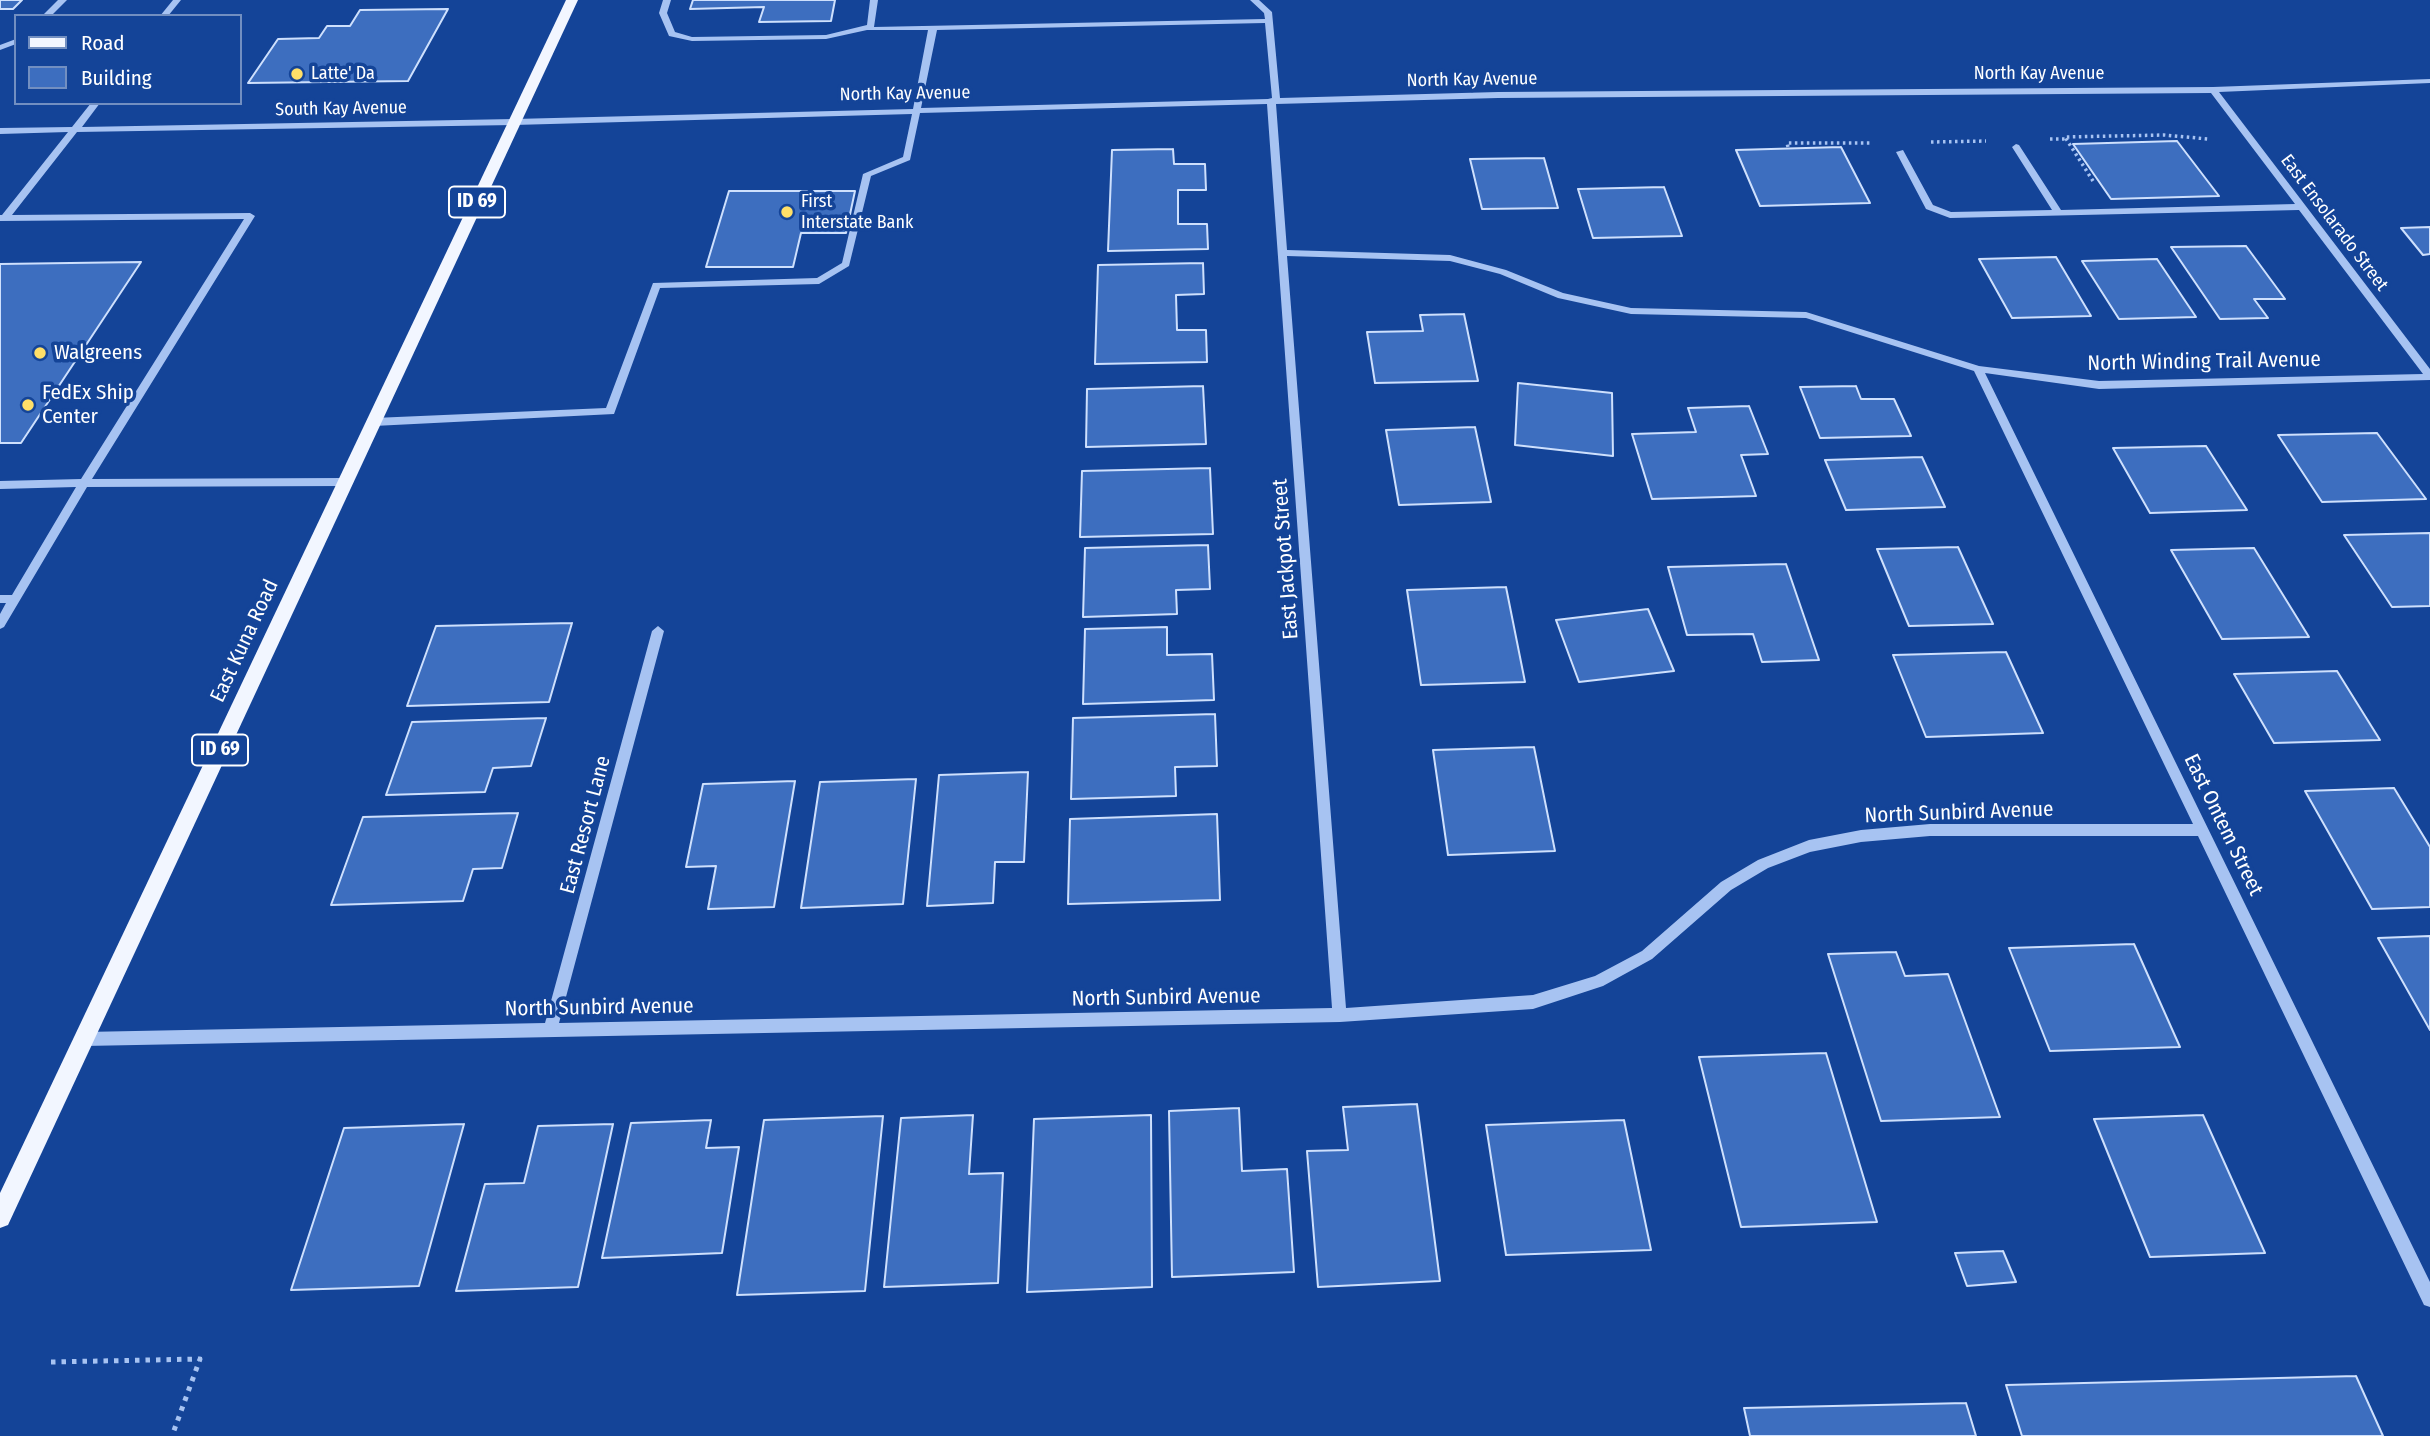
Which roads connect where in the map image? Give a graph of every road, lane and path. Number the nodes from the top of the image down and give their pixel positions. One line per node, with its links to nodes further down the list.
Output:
1 (63, 0): 7 (street)
2 (177, 0): 8 (street)
3 (572, 0): 17 (main road, ID 69)
4 (667, 0): 10 (street)
5 (874, 0): 10 (street)
6 (1254, 0): 9 (street)
7 (48, 14)
8 (166, 14)
9 (1269, 21): 11 (street); 14 (street, East Jackpot Street)
10 (869, 27): 11 (street)
11 (933, 29): 16 (street)
12 (2430, 81): 13 (street, North Kay Avenue)
13 (2213, 90): 14 (street, North Kay Avenue); 24 (street, East Ensolarado Street)
14 (1274, 100): 16 (street, North Kay Avenue); 27 (street, East Jackpot Street)
15 (94, 105): 18 (street)
16 (918, 109): 17 (street, North Kay Avenue); 30 (street)
17 (514, 122): 18 (street, South Kay Avenue); 30 (main road, East Kuna Road / ID 69)
18 (75, 129): 19 (street, South Kay Avenue); 26 (street)
19 (0, 131)
20 (2208, 139): 23 (path)
21 (2016, 147): 25 (street)
22 (1900, 152): 25 (street)
23 (2100, 191)
24 (2302, 206): 25 (street); 29 (street, East Ensolarado Street)
25 (2059, 213)
26 (2, 218): 32 (street)
27 (1283, 253): 28 (street, North Winding Trail Avenue); 39 (street, East Jackpot Street)
28 (1978, 369): 29 (street, North Winding Trail Avenue); 38 (street, East Ontem Street)
29 (2430, 377)
30 (374, 422): 31 (main road, East Kuna Road / ID 69)
31 (345, 482): 32 (street); 41 (main road, East Kuna Road / ID 69)
32 (84, 484): 33 (street); 34 (street)
33 (0, 485)
34 (15, 599): 35 (street); 36 (street)
35 (0, 600)
36 (0, 624)
37 (658, 631): 40 (street, East Resort Lane)
38 (2202, 830): 39 (street, North Sunbird Avenue); 43 (street, East Ontem Street)
39 (1340, 1015): 40 (street, North Sunbird Avenue)
40 (550, 1030): 41 (street, North Sunbird Avenue)
41 (84, 1039): 42 (main road, East Kuna Road / ID 69)
42 (0, 1217)
43 (2430, 1299)
44 (51, 1362): 45 (path)
45 (172, 1436)

